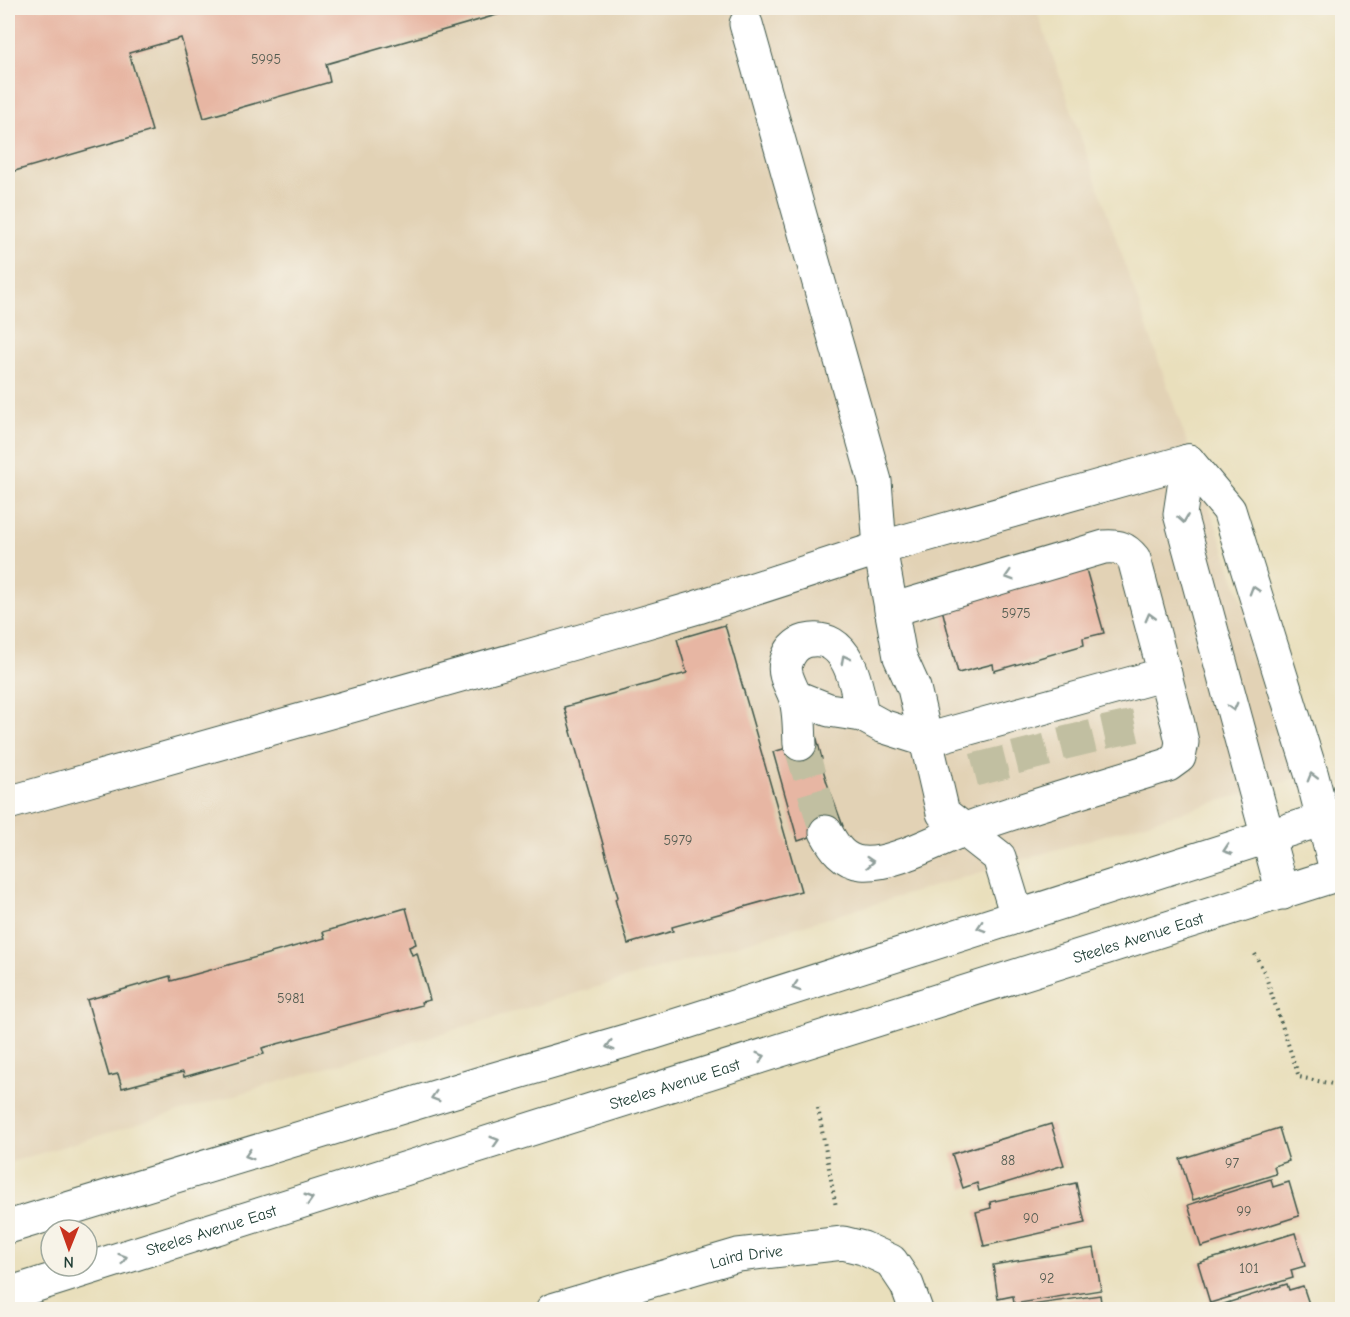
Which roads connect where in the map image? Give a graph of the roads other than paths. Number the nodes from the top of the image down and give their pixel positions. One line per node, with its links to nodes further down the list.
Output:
1 (747, 24): 3 (main road)
2 (1188, 461): 3 (main road); 11 (main road, one-way to 2); 14 (main road, one-way to 14)
3 (880, 548): 4 (main road); 10 (main road)
4 (891, 610): 5 (main road, one-way to 4); 8 (main road)
5 (1165, 674): 8 (main road); 12 (main road)
6 (796, 697): 7 (main road); 7 (main road, one-way to 6); 9 (main road)
7 (862, 715): 8 (main road)
8 (926, 740): 12 (main road)
9 (800, 744)
10 (8, 803)
11 (1333, 816): 14 (main road); 15 (main road)
12 (964, 830): 13 (main road, one-way to 12); 17 (main road)
13 (826, 832)
14 (1268, 836): 16 (main road); 17 (main road, one-way to 17)
15 (1340, 873): 16 (main road, Steeles Avenue East)
16 (1283, 893): 19 (main road, Steeles Avenue East, one-way to 16)
17 (1017, 916): 18 (main road, one-way to 18)
18 (8, 1227)
19 (8, 1294)
20 (552, 1310): 21 (main road, Laird Drive)
21 (916, 1310)

